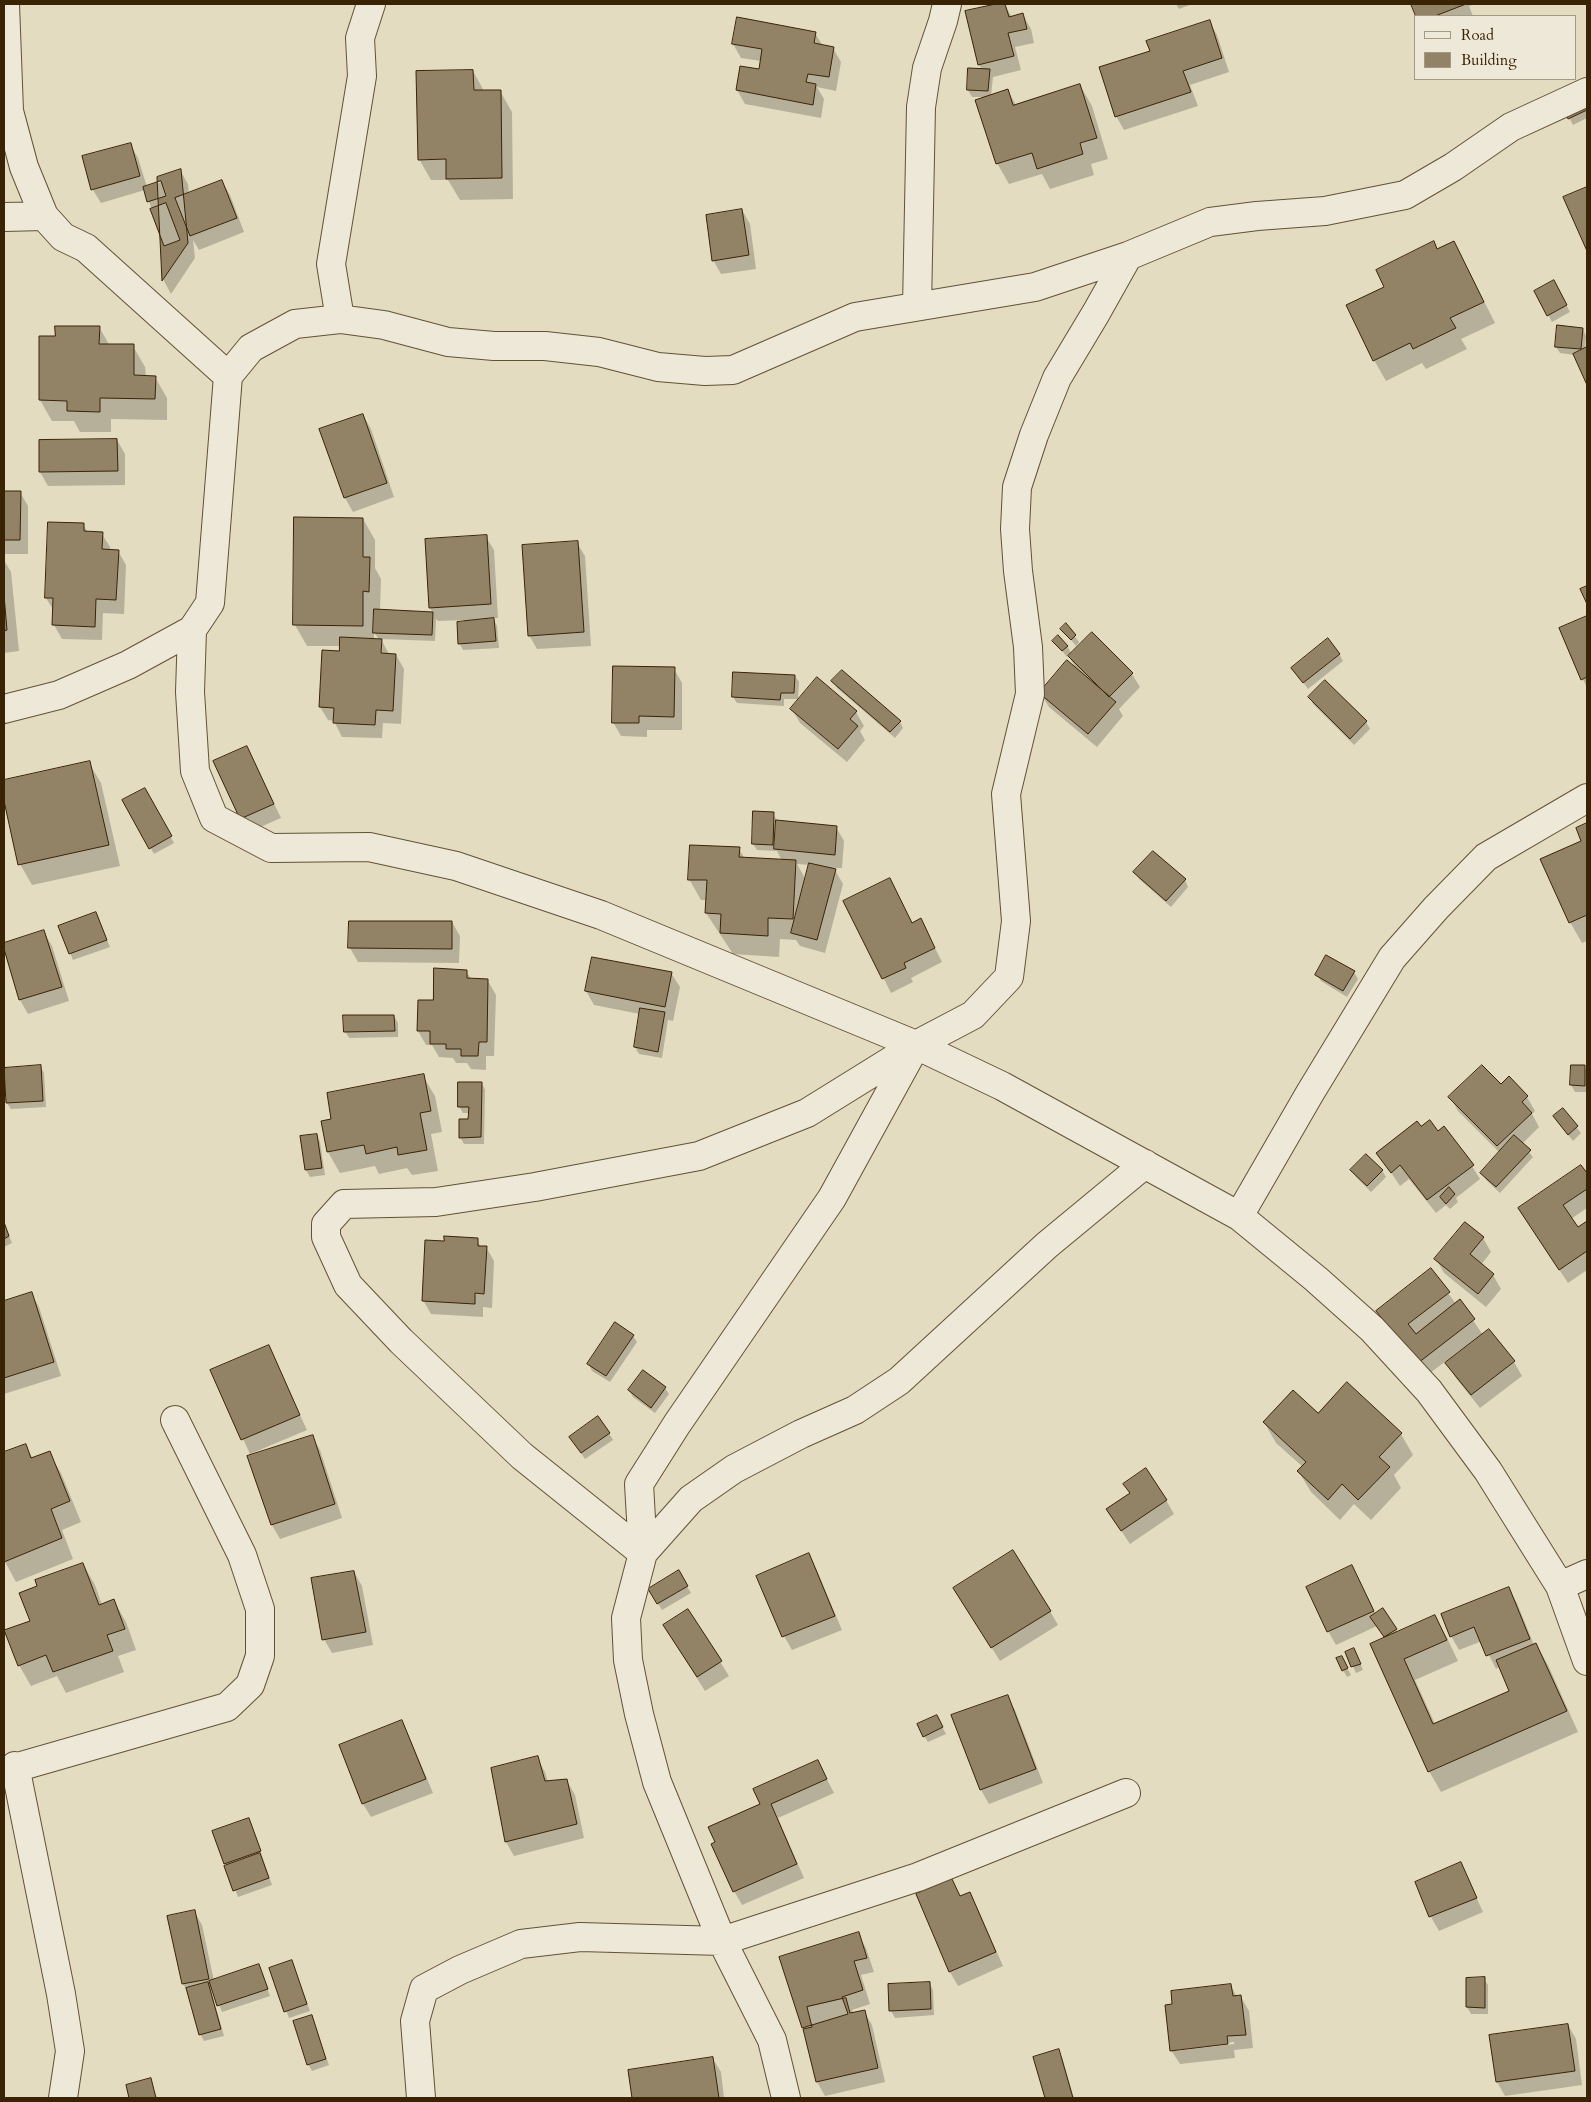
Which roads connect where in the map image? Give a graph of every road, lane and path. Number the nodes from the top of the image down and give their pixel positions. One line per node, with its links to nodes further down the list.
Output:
1 (4, 4): 5 (street)
2 (370, 4): 9 (street)
3 (947, 4): 8 (street)
4 (1587, 92): 7 (street)
5 (44, 216): 6 (street); 10 (street)
6 (4, 217)
7 (1128, 256): 8 (street); 14 (street)
8 (917, 306): 9 (street)
9 (340, 320): 10 (street)
10 (228, 376): 11 (street)
11 (192, 630): 12 (street); 14 (street)
12 (4, 709)
13 (1587, 798): 16 (street)
14 (916, 1045): 15 (street); 18 (street); 18 (street)
15 (1145, 1164): 16 (street); 18 (street)
16 (1239, 1216): 20 (street)
17 (175, 1420): 22 (street)
18 (642, 1553): 24 (street)
19 (1587, 1574): 20 (street)
20 (1560, 1586): 21 (street)
21 (1587, 1661)
22 (9, 1769): 25 (street)
23 (1126, 1793): 24 (street)
24 (722, 1941): 26 (street); 27 (street)
25 (63, 2098)
26 (421, 2098)
27 (786, 2098)

